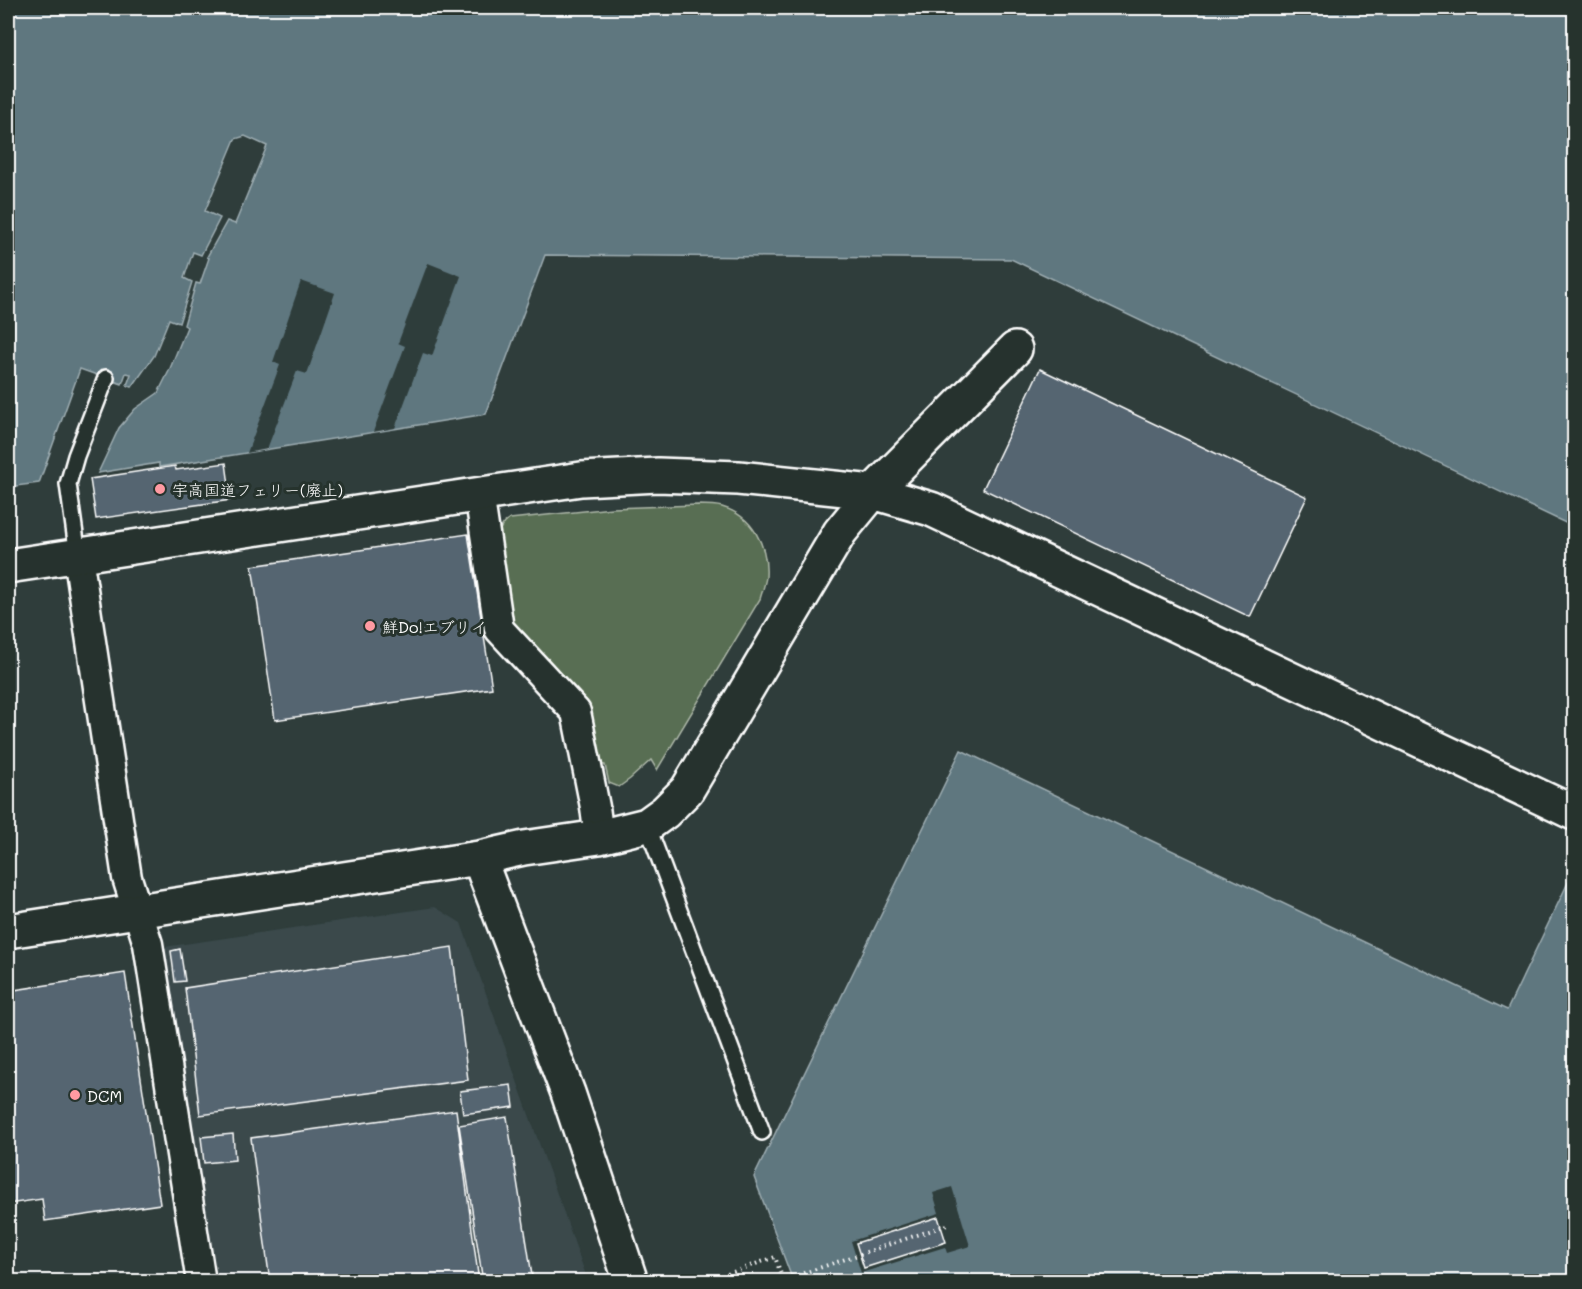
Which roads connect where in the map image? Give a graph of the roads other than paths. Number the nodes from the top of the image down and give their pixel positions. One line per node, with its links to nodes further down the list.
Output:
1 (1015, 349): 3 (street)
2 (106, 378): 5 (lane)
3 (873, 492): 4 (street); 7 (street); 8 (street)
4 (479, 493): 5 (street); 9 (street)
5 (78, 556): 6 (street); 11 (street)
6 (8, 566)
7 (1575, 813)
8 (647, 825): 9 (street); 13 (lane)
9 (599, 837): 10 (street)
10 (479, 858): 11 (street); 15 (street)
11 (137, 910): 12 (street); 14 (street)
12 (8, 931)
13 (762, 1132)
14 (201, 1281)
15 (631, 1281)

